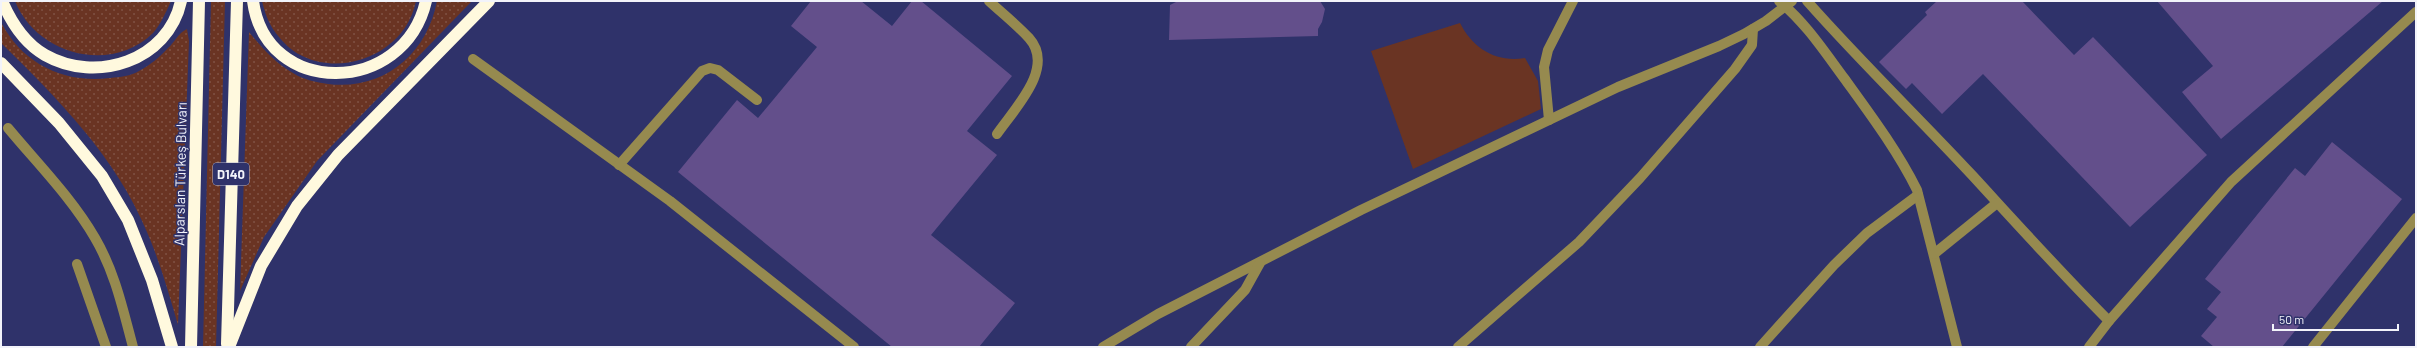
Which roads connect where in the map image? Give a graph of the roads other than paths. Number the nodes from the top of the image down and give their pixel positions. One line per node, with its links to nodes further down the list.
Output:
1 (2, 1): 2 (highway)
2 (181, 1)
3 (199, 1): 31 (highway, Alparslan Türkeş Bulvarı)
4 (237, 1): 32 (highway, D140)
5 (253, 1): 6 (highway)
6 (426, 1)
7 (489, 1): 32 (highway)
8 (989, 1): 19 (street)
9 (1573, 1): 17 (street)
10 (1807, 1): 22 (street)
11 (1785, 3): 13 (street); 21 (street)
12 (2416, 12): 27 (street)
13 (1753, 29): 17 (street); 36 (street)
14 (473, 59): 20 (street)
15 (1, 63): 30 (highway)
16 (757, 100): 20 (street)
17 (1549, 120): 25 (street)
18 (8, 128): 29 (street)
19 (997, 134)
20 (619, 165): 33 (street)
21 (1918, 195): 24 (street); 37 (street)
22 (1997, 203): 24 (street); 27 (street)
23 (2416, 218): 40 (street)
24 (1934, 254): 38 (street)
25 (1261, 262): 34 (street); 35 (street)
26 (77, 264): 28 (street)
27 (2109, 320): 39 (street)
28 (106, 347)
29 (133, 347)
30 (172, 347)
31 (191, 347)
32 (228, 347)
33 (854, 347)
34 (1103, 347)
35 (1190, 347)
36 (1458, 347)
37 (1760, 347)
38 (1957, 347)
39 (2089, 347)
40 (2313, 347)

